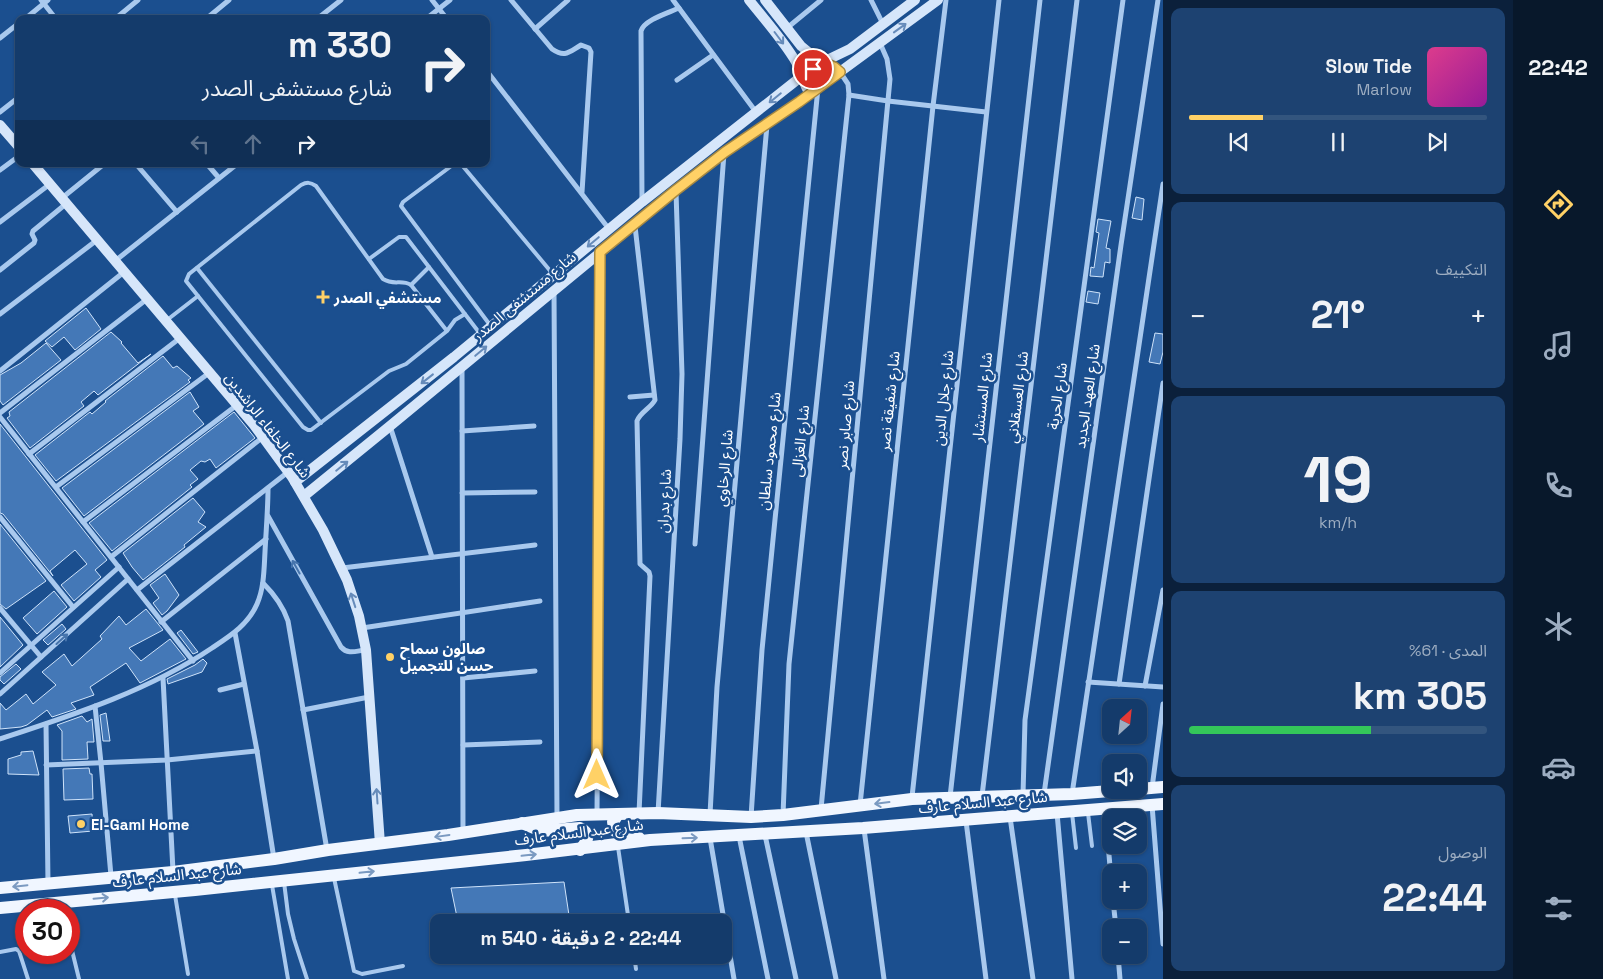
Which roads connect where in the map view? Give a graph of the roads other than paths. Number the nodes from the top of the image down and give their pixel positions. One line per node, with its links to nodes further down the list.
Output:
1 (138, 0): 26 (street)
2 (229, 0): 27 (street)
3 (341, 0): 28 (street)
4 (432, 0): 23 (street)
5 (450, 0): 23 (street)
6 (511, 0): 34 (street)
7 (568, 0): 34 (street)
8 (673, 0): 22 (street)
9 (749, 0): 39 (main road, one-way to 39)
10 (766, 0): 33 (main road)
11 (821, 0): 33 (street)
12 (871, 0): 31 (street)
13 (915, 0): 31 (main road, شارع مستشفى الصدر)
14 (938, 0): 36 (main road, شارع مستشفى الصدر, one-way to 14)
15 (946, 0): 53 (street, شارع شفيقة نصر)
16 (999, 0): 55 (street, شارع جلال الدين)
17 (1040, 0): 177 (street, شارع المستشار)
18 (1077, 0): 175 (street, شارع العسقلاني)
19 (1123, 0): 176 (street, شارع الحرية)
20 (1158, 0): 174 (street, شارع العهد الجديد)
21 (44, 1): 24 (street); 25 (street)
22 (679, 8): 40 (street); 76 (street)
23 (439, 9): 29 (street); 30 (street)
24 (28, 15)
25 (53, 15)
26 (120, 15)
27 (211, 15)
28 (322, 15)
29 (431, 15)
30 (443, 15)
31 (883, 24): 38 (main road, شارع مستشفى الصدر)
32 (15, 26): 35 (street)
33 (787, 28): 37 (main road)
34 (535, 29): 74 (street)
35 (0, 38)
36 (880, 42): 42 (main road, شارع مستشفى الصدر); 51 (street, شارع صابر نصر)
37 (801, 46): 39 (main road); 41 (main road)
38 (843, 53): 41 (main road, شارع مستشفى الصدر); 42 (main road)
39 (791, 54): 45 (main road)
40 (714, 55): 46 (street); 56 (street)
41 (823, 62): 43 (main road); 45 (main road, شارع مستشفى الصدر)
42 (852, 63): 43 (main road, شارع مستشفى الصدر)
43 (840, 72): 48 (main road, شارع مستشفى الصدر); 49 (street, شارع الغزالى)
44 (490, 75): 74 (street)
45 (802, 76): 47 (main road, شارع مستشفى الصدر); 48 (main road)
46 (677, 80)
47 (790, 86): 52 (main road); 56 (main road, شارع مستشفى الصدر, one-way to 56)
48 (814, 91): 52 (main road, شارع مستشفى الصدر); 194 (street, شارع محمود سلطان)
49 (849, 94): 51 (street); 192 (street, شارع الغزالى)
50 (15, 99): 54 (street)
51 (888, 101): 53 (street); 184 (street, شارع صابر نصر)
52 (799, 102): 57 (main road, شارع مستشفى الصدر)
53 (932, 106): 55 (street); 180 (street, شارع شفيقة نصر)
54 (0, 112)
55 (986, 112): 178 (street, شارع جلال الدين)
56 (757, 113): 76 (main road, شارع مستشفى الصدر)
57 (767, 122): 60 (main road, شارع مستشفى الصدر); 191 (street, شارع الرخاوي)
58 (0, 125): 59 (main road)
59 (15, 142)
60 (725, 152): 73 (main road, شارع مستشفى الصدر); 126 (street)
61 (15, 159): 69 (street)
62 (36, 167): 71 (main road, شارع الخلفاء الراشدين)
63 (101, 167): 75 (street)
64 (139, 167): 77 (street)
65 (210, 167): 70 (street)
66 (233, 167): 70 (street)
67 (450, 167): 97 (lane)
68 (464, 167): 89 (lane)
69 (0, 170)
70 (219, 178): 77 (street)
71 (50, 183): 75 (main road, شارع الخلفاء الراشدين); 78 (street)
72 (1163, 184): 152 (street)
73 (676, 190): 79 (main road, شارع مستشفى الصدر); 186 (street, شارع بدران)
74 (582, 192): 80 (street)
75 (65, 201): 81 (main road, شارع الخلفاء الراشدين); 87 (street)
76 (642, 202): 80 (main road, شارع مستشفى الصدر)
77 (177, 212): 84 (street)
78 (0, 222)
79 (634, 224): 82 (main road, شارع مستشفى الصدر); 105 (street)
80 (609, 229): 89 (main road, شارع مستشفى الصدر, one-way to 89)
81 (97, 240): 84 (main road, شارع الخلفاء الراشدين); 94 (street)
82 (600, 252): 91 (main road, شارع مستشفى الصدر); 188 (street)
83 (369, 259): 85 (lane); 86 (lane); 90 (lane)
84 (115, 261): 88 (main road, شارع الخلفاء الراشدين)
85 (429, 267): 90 (lane); 95 (lane)
86 (196, 268): 92 (lane); 109 (lane)
87 (0, 270)
88 (124, 272): 93 (main road, شارع الخلفاء الراشدين); 102 (street)
89 (554, 275): 97 (main road, شارع مستشفى الصدر)
90 (411, 285): 98 (lane)
91 (554, 291): 101 (main road, شارع مستشفى الصدر, one-way to 91); 195 (street)
92 (198, 296): 96 (lane); 109 (lane)
93 (147, 299): 96 (main road, شارع الخلفاء الراشدين); 108 (street)
94 (0, 314)
95 (466, 314): 98 (lane); 99 (lane)
96 (166, 321): 100 (main road, شارع الخلفاء الراشدين)
97 (492, 327): 99 (main road, شارع مستشفى الصدر)
98 (447, 331): 109 (lane)
99 (482, 335): 116 (main road, شارع مستشفى الصدر, one-way to 116)
100 (180, 338): 103 (main road, شارع الخلفاء الراشدين); 114 (street)
101 (462, 367): 110 (main road, شارع مستشفى الصدر); 112 (street)
102 (0, 371)
103 (209, 373): 107 (main road, شارع الخلفاء الراشدين); 117 (street)
104 (1163, 383): 154 (street)
105 (654, 395): 106 (street); 190 (street)
106 (630, 397)
107 (237, 405): 113 (main road, شارع الخلفاء الراشدين); 124 (street)
108 (0, 415): 114 (street)
109 (322, 422)
110 (390, 426): 121 (main road, شارع مستشفى الصدر, one-way to 110); 130 (street)
111 (534, 426): 112 (street)
112 (462, 431): 120 (street)
113 (263, 438): 115 (main road, شارع الخلفاء الراشدين); 129 (street)
114 (29, 454): 117 (street)
115 (288, 472): 116 (main road, شارع الخلفاء الراشدين); 118 (street)
116 (295, 482): 121 (main road, شارع الخلفاء الراشدين)
117 (56, 487): 124 (street)
118 (268, 488): 122 (street); 135 (street)
119 (535, 492): 120 (street)
120 (462, 493): 128 (street)
121 (304, 496): 132 (main road, شارع الخلفاء الراشدين)
122 (267, 516): 125 (street); 145 (street, one-way to 122)
123 (0, 517): 139 (street)
124 (83, 522): 129 (street)
125 (266, 539): 134 (street); 141 (street)
126 (695, 544)
127 (535, 545): 128 (street)
128 (462, 553): 130 (street); 140 (street)
129 (111, 556): 131 (street)
130 (432, 557): 132 (street)
131 (119, 567): 133 (street); 139 (street)
132 (342, 568): 142 (main road, شارع الخلفاء الراشدين, one-way to 132)
133 (128, 579): 135 (street); 146 (street, one-way to 133)
134 (263, 583): 143 (street); 162 (street)
135 (137, 590): 141 (street)
136 (1163, 590): 155 (street)
137 (540, 601): 140 (street)
138 (0, 608): 144 (street)
139 (73, 608): 144 (street)
140 (463, 613): 142 (street); 151 (street)
141 (162, 622): 147 (street)
142 (361, 628): 145 (main road, شارع الخلفاء الراشدين)
143 (235, 633): 147 (street); 153 (street)
144 (31, 645): 146 (street); 149 (street)
145 (366, 650): 159 (main road, شارع الخلفاء الراشدين)
146 (41, 657): 158 (street)
147 (192, 661): 150 (street)
148 (535, 671): 151 (street)
149 (0, 673)
150 (162, 678): 161 (street); 168 (street)
151 (463, 678): 166 (street)
152 (1088, 682): 154 (street); 173 (street)
153 (244, 684): 157 (street); 167 (street)
154 (1119, 684): 155 (street)
155 (1146, 686): 156 (street)
156 (1163, 687)
157 (220, 690)
158 (0, 694)
159 (369, 696): 162 (street); 205 (main road, شارع الخلفاء الراشدين, one-way to 159)
160 (1163, 704): 171 (street)
161 (95, 706): 163 (street); 169 (street)
162 (303, 710): 209 (street)
163 (46, 724): 164 (street); 170 (street)
164 (0, 739)
165 (540, 742): 166 (street)
166 (463, 745): 200 (street)
167 (257, 751): 168 (street); 211 (street)
168 (167, 760): 169 (street); 212 (street)
169 (101, 762): 170 (street); 214 (street)
170 (46, 765): 216 (street)
171 (1151, 788)
172 (1102, 792): 173 (main road, شارع عبد السلام عارف)
173 (1072, 794): 174 (main road, شارع عبد السلام عارف)
174 (1044, 795): 176 (main road, شارع عبد السلام عارف)
175 (982, 796): 176 (main road, شارع عبد السلام عارف); 177 (main road, شارع عبد السلام عارف)
176 (1022, 796)
177 (950, 798): 178 (main road, شارع عبد السلام عارف)
178 (912, 799): 180 (main road, شارع عبد السلام عارف, one-way to 180)
179 (1158, 805): 182 (main road, شارع عبد السلام عارف); 223 (street)
180 (860, 806): 184 (main road, شارع عبد السلام عارف)
181 (1102, 809): 183 (main road, شارع عبد السلام عارف)
182 (1105, 809)
183 (1088, 810): 185 (main road, شارع عبد السلام عارف); 207 (lane)
184 (820, 811): 192 (main road, شارع عبد السلام عارف)
185 (1072, 811): 187 (main road, شارع عبد السلام عارف); 208 (lane)
186 (658, 813): 190 (main road, شارع عبد السلام عارف); 191 (main road, شارع عبد السلام عارف)
187 (1057, 813): 193 (main road, شارع عبد السلام عارف); 242 (street)
188 (597, 814): 189 (main road, شارع عبد السلام عارف); 195 (main road, شارع عبد السلام عارف)
189 (618, 814): 190 (main road, شارع عبد السلام عارف); 204 (main road)
190 (639, 814)
191 (710, 816): 194 (main road, شارع عبد السلام عارف)
192 (783, 816): 194 (main road, شارع عبد السلام عارف)
193 (1010, 816): 196 (main road, شارع عبد السلام عارف); 241 (street)
194 (752, 817)
195 (557, 818): 197 (main road, شارع عبد السلام عارف)
196 (966, 820): 198 (main road, شارع عبد السلام عارف); 240 (street)
197 (522, 823): 200 (main road, شارع عبد السلام عارف); 210 (main road)
198 (864, 828): 199 (main road, شارع عبد السلام عارف); 239 (street)
199 (806, 832): 201 (main road, شارع عبد السلام عارف); 238 (street)
200 (463, 833): 205 (main road, شارع عبد السلام عارف, one-way to 205)
201 (765, 834): 202 (main road, شارع عبد السلام عارف); 237 (street)
202 (739, 836): 203 (main road, شارع عبد السلام عارف); 236 (street)
203 (710, 837): 204 (main road, شارع عبد السلام عارف, one-way to 203); 235 (street)
204 (650, 840): 206 (main road, شارع عبد السلام عارف)
205 (380, 844): 209 (main road, شارع عبد السلام عارف)
206 (617, 844): 210 (main road, شارع عبد السلام عارف); 222 (lane)
207 (1092, 846)
208 (1076, 848)
209 (328, 850): 211 (main road, شارع عبد السلام عارف)
210 (580, 850): 213 (main road, شارع عبد السلام عارف, one-way to 210)
211 (274, 859): 212 (main road, شارع عبد السلام عارف)
212 (173, 872): 214 (main road, شارع عبد السلام عارف)
213 (333, 875): 215 (main road, شارع عبد السلام عارف); 228 (lane)
214 (111, 877): 216 (main road, شارع عبد السلام عارف)
215 (278, 881): 218 (main road, شارع عبد السلام عارف); 233 (lane); 234 (lane)
216 (48, 883): 217 (main road, شارع عبد السلام عارف, one-way to 217)
217 (0, 888)
218 (175, 892): 219 (main road, شارع عبد السلام عارف, one-way to 218); 230 (lane)
219 (80, 904)
220 (0, 908): 221 (main road, شارع عبد السلام عارف)
221 (15, 908)
222 (628, 914)
223 (1163, 944)
224 (0, 952): 231 (lane)
225 (75, 964): 232 (lane)
226 (635, 964): 229 (lane)
227 (1119, 964): 243 (street)
228 (403, 966)
229 (636, 969)
230 (188, 974)
231 (28, 979)
232 (78, 979)
233 (288, 979)
234 (307, 979)
235 (734, 979)
236 (768, 979)
237 (796, 979)
238 (836, 979)
239 (884, 979)
240 (986, 979)
241 (1033, 979)
242 (1072, 979)
243 (1120, 979)

